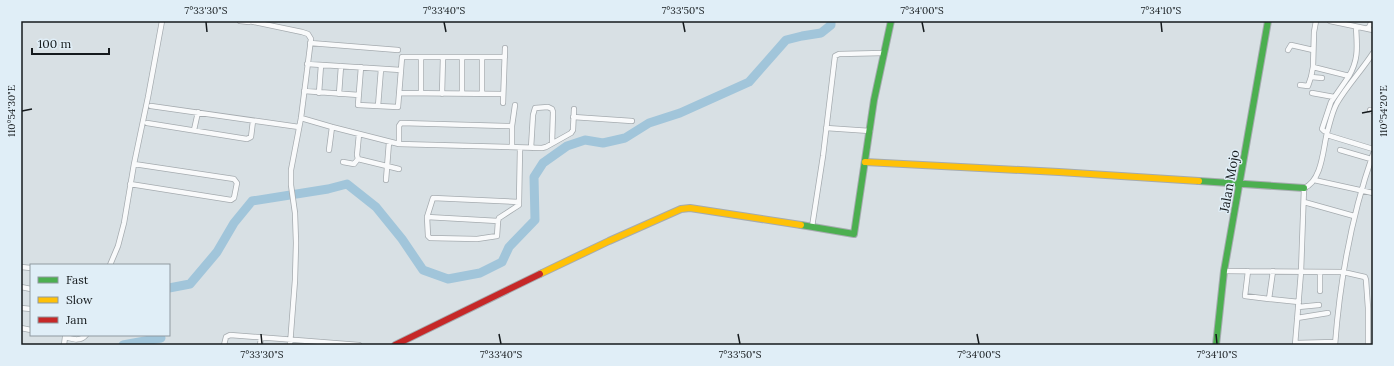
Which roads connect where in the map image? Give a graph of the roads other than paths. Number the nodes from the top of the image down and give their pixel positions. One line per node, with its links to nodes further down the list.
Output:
1 (162, 21): 78 (street)
2 (240, 21): 8 (street)
3 (891, 21): 16 (street)
4 (1268, 21): 84 (street, Jalan Mojo)
5 (1316, 21): 15 (street)
6 (1330, 21): 9 (street)
7 (1372, 21): 10 (street)
8 (249, 22): 11 (street)
9 (1356, 27): 10 (street); 30 (street)
10 (1371, 30)
11 (310, 44): 13 (street); 23 (street)
12 (505, 48): 22 (street)
13 (398, 50)
14 (1288, 50): 15 (street)
15 (1313, 50): 27 (street)
16 (884, 53): 60 (street); 62 (street)
17 (1373, 53): 63 (street)
18 (421, 57): 19 (street); 29 (street); 39 (street)
19 (443, 57): 20 (street); 40 (street)
20 (462, 57): 21 (street); 41 (street)
21 (482, 57): 22 (street); 42 (street)
22 (505, 57): 43 (street)
23 (308, 64): 24 (street); 34 (street)
24 (321, 65): 25 (street); 35 (street)
25 (341, 66): 26 (street); 38 (street)
26 (361, 67): 28 (street); 44 (street)
27 (1313, 67): 30 (street); 31 (street)
28 (381, 69): 29 (street); 49 (street)
29 (401, 70): 36 (street)
30 (1349, 76): 45 (street)
31 (1311, 77): 32 (street); 33 (street)
32 (1322, 78)
33 (1300, 85)
34 (304, 92): 35 (street); 53 (street)
35 (319, 92): 38 (street)
36 (399, 93): 39 (street); 49 (street)
37 (1312, 93): 45 (street)
38 (339, 94): 44 (street)
39 (421, 94): 40 (street)
40 (442, 94): 41 (street)
41 (462, 94): 42 (street)
42 (482, 94): 43 (street)
43 (503, 94): 46 (street)
44 (359, 95): 49 (street)
45 (1334, 97): 63 (street)
46 (503, 103)
47 (515, 105): 57 (street)
48 (151, 106): 51 (street)
49 (378, 106)
50 (574, 109): 52 (street)
51 (198, 112): 54 (street); 61 (street)
52 (573, 117): 55 (street); 66 (street)
53 (301, 118): 58 (street); 59 (street)
54 (253, 121): 58 (street); 61 (street)
55 (632, 121)
56 (148, 123): 61 (street)
57 (512, 126): 67 (street); 68 (street)
58 (299, 127): 111 (street)
59 (332, 127): 64 (street); 72 (street)
60 (826, 128): 62 (street); 93 (street)
61 (194, 130)
62 (870, 132): 77 (street)
63 (1326, 133): 71 (street); 82 (street)
64 (359, 134): 65 (street); 74 (street)
65 (389, 142): 67 (street); 79 (street)
66 (552, 143): 70 (street); 70 (street)
67 (399, 144): 68 (street)
68 (512, 147): 69 (street)
69 (520, 148): 70 (street); 88 (street)
70 (531, 148)
71 (1373, 149)
72 (329, 150)
73 (1340, 150): 75 (street)
74 (358, 159): 76 (street); 79 (street)
75 (1372, 160): 86 (street)
76 (342, 162)
77 (867, 162): 84 (street); 93 (street)
78 (134, 164): 83 (street); 83 (street)
79 (387, 166): 80 (street); 81 (street)
80 (399, 169)
81 (386, 180)
82 (1314, 180): 85 (street); 86 (street)
83 (130, 184): 94 (street)
84 (1239, 184): 85 (street); 95 (street, Jalan Mojo)
85 (1304, 188): 89 (street)
86 (1361, 190): 87 (street); 90 (street)
87 (1373, 193)
88 (519, 202): 91 (street); 92 (street)
89 (1304, 202): 90 (street); 98 (street)
90 (1354, 216): 100 (street)
91 (427, 217): 92 (street); 92 (street)
92 (498, 221)
93 (812, 227): 119 (street)
94 (110, 264)
95 (1224, 271): 96 (street); 120 (street, Jalan Mojo)
96 (1248, 271): 97 (street); 102 (street)
97 (1273, 271): 98 (street); 102 (street)
98 (1301, 272): 99 (street); 103 (street)
99 (1320, 272): 100 (street); 101 (street)
100 (1343, 272): 105 (street); 112 (street)
101 (1320, 291)
102 (1269, 299): 103 (street)
103 (1298, 305): 104 (street); 107 (street)
104 (1318, 305)
105 (1371, 308): 121 (street)
106 (1328, 313): 107 (street)
107 (1297, 318): 113 (street)
108 (63, 336): 109 (street); 114 (street)
109 (85, 336)
110 (261, 338): 111 (street); 115 (street); 116 (street)
111 (290, 342): 117 (street)
112 (1335, 343): 113 (street)
113 (1295, 344)
114 (64, 345)
115 (224, 345)
116 (260, 345)
117 (353, 345): 118 (street)
118 (359, 345)
119 (395, 345)
120 (1216, 345)
121 (1368, 345)

